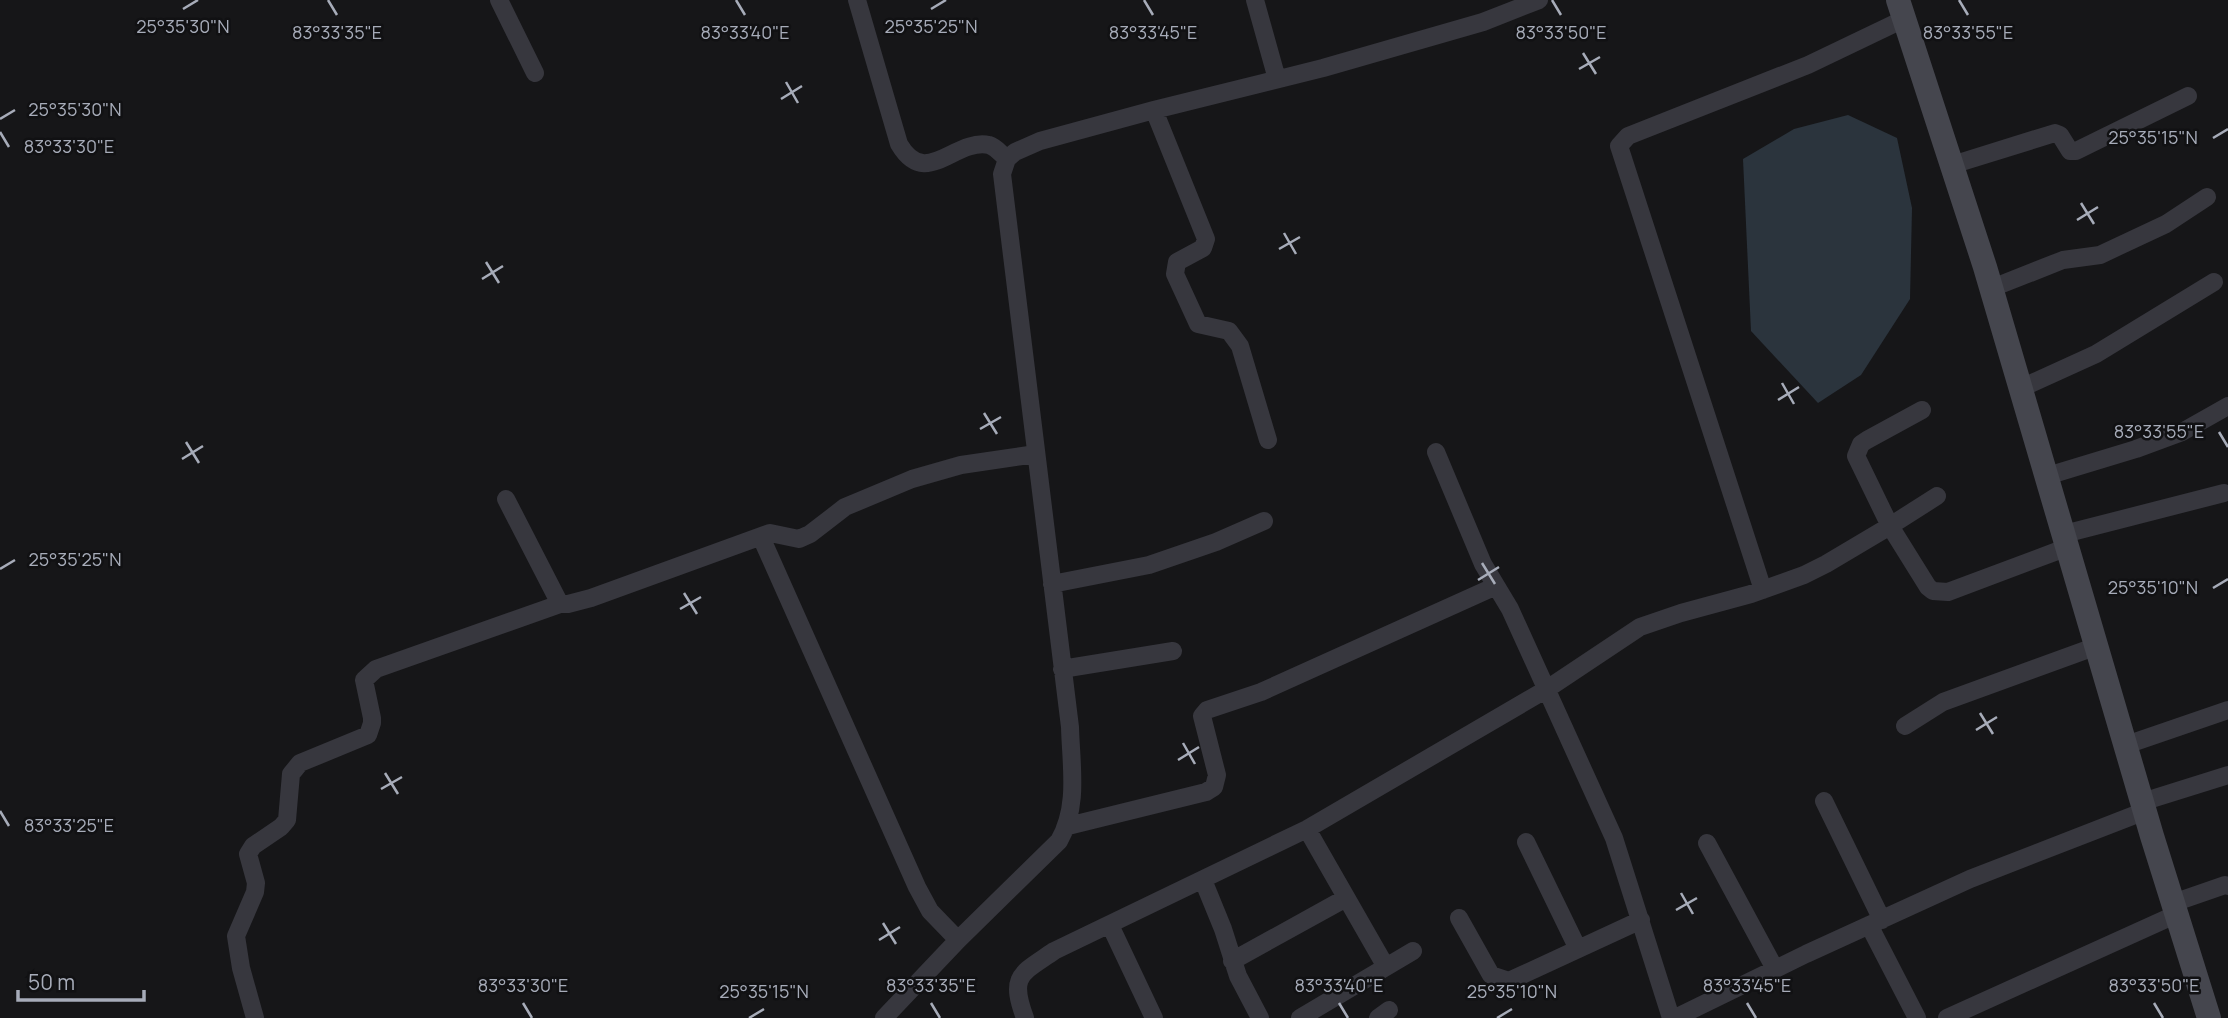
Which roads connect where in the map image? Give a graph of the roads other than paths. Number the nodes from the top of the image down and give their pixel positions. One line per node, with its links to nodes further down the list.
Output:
1 (499, 0): 6 (street)
2 (857, 0): 10 (street)
3 (1255, 0): 7 (street)
4 (1539, 0): 7 (street)
5 (1901, 10): 11 (street); 31 (street)
6 (535, 74)
7 (1277, 79): 9 (street)
8 (2188, 96): 11 (street)
9 (1154, 110): 10 (street); 18 (street)
10 (1007, 159): 20 (street)
11 (1952, 165): 14 (street)
12 (2207, 197): 14 (street)
13 (2214, 282): 15 (street)
14 (1992, 288): 15 (street)
15 (2021, 388): 21 (street)
16 (2228, 405): 21 (street)
17 (1922, 410): 26 (street)
18 (1268, 440)
19 (1436, 452): 30 (street)
20 (1036, 454): 27 (street); 29 (street)
21 (2047, 476): 28 (street)
22 (2224, 493): 28 (street)
23 (1937, 496): 26 (street)
24 (506, 499): 32 (street)
25 (1264, 521): 29 (street)
26 (1890, 526): 28 (street); 31 (street)
27 (761, 537): 32 (street); 55 (street)
28 (2066, 541): 33 (street)
29 (1052, 584): 35 (street)
30 (1496, 586): 36 (street); 43 (street)
31 (1763, 590): 36 (street)
32 (560, 604): 61 (street)
33 (2097, 646): 38 (street); 39 (street)
34 (1173, 651): 35 (street)
35 (1062, 669): 43 (street)
36 (1546, 689): 44 (street); 52 (street)
37 (2228, 710): 39 (street)
38 (1905, 726)
39 (2126, 745): 42 (street)
40 (2228, 775): 42 (street)
41 (1824, 801): 53 (street)
42 (2144, 806): 50 (street); 53 (street)
43 (1068, 826): 55 (street)
44 (1307, 829): 47 (street); 49 (street)
45 (1526, 842): 56 (street)
46 (1707, 843): 60 (street)
47 (1203, 880): 54 (street); 58 (street)
48 (2228, 886): 50 (street)
49 (1346, 898): 58 (street); 59 (street)
50 (2175, 909): 69 (street); 70 (street)
51 (1460, 919): 56 (street)
52 (1641, 920): 56 (street); 67 (street)
53 (1875, 922): 60 (street); 68 (street)
54 (1110, 925): 63 (street); 64 (street)
55 (958, 940): 62 (street)
56 (1578, 949)
57 (1413, 951): 59 (street)
58 (1232, 961): 65 (street)
59 (1386, 967): 66 (street)
60 (1775, 969): 67 (street)
61 (255, 1018)
62 (884, 1018)
63 (1025, 1018)
64 (1154, 1018)
65 (1261, 1018)
66 (1300, 1018)
67 (1673, 1018)
68 (1917, 1018)
69 (1947, 1018)
70 (2209, 1018)

